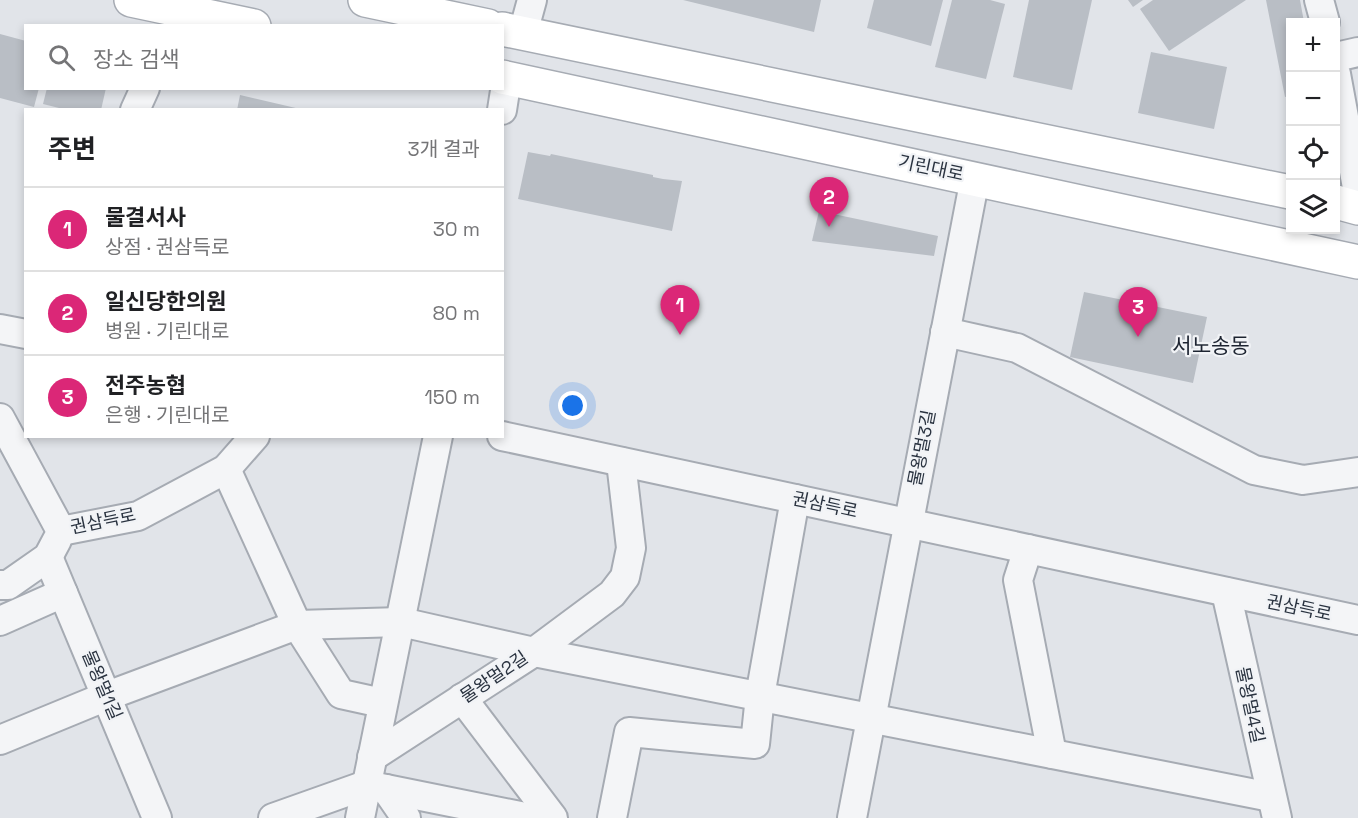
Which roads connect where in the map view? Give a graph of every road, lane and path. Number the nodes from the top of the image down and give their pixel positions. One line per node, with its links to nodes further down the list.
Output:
1 (131, 0): 5 (street)
2 (365, 0): 8 (street)
3 (532, 0): 9 (street)
4 (1319, 0): 6 (street)
5 (178, 18): 7 (street)
6 (1324, 18)
7 (235, 24)
8 (479, 24)
9 (513, 31): 17 (street)
10 (1358, 52): 11 (street)
11 (1340, 56)
12 (504, 88): 16 (street, 기린대로)
13 (144, 90): 15 (street)
14 (1340, 100): 18 (street)
15 (136, 108)
16 (975, 178): 21 (street, 기린대로); 23 (street, 물왕멀3길)
17 (1286, 191)
18 (1358, 193)
19 (1340, 203): 20 (street)
20 (1358, 208)
21 (1358, 262)
22 (0, 329): 24 (street)
23 (945, 332): 31 (street); 33 (street, 물왕멀3길)
24 (24, 334)
25 (0, 418): 34 (street, 권삼득로)
26 (504, 436): 29 (street, 권삼득로)
27 (253, 438): 30 (street, 권삼득로)
28 (438, 438): 42 (street)
29 (621, 462): 32 (street, 권삼득로); 44 (street)
30 (226, 469): 34 (street, 권삼득로); 43 (street)
31 (1358, 472)
32 (795, 499): 33 (street, 권삼득로); 46 (street)
33 (908, 524): 35 (street, 권삼득로); 49 (street, 물왕멀3길)
34 (61, 531): 36 (street)
35 (1028, 549): 38 (street, 권삼득로); 51 (street)
36 (48, 557): 37 (street); 39 (street, 물왕멀1길)
37 (0, 585)
38 (1226, 592): 40 (street, 권삼득로); 54 (street, 물왕멀4길)
39 (63, 594): 41 (street); 45 (street, 물왕멀1길)
40 (1358, 620)
41 (0, 621)
42 (401, 622): 43 (street, 물왕멀2길); 44 (street, 물왕멀2길); 48 (street)
43 (297, 625): 45 (street, 물왕멀2길); 48 (street)
44 (534, 652): 46 (street); 47 (street, 물왕멀2길)
45 (106, 696): 50 (street, 물왕멀2길); 55 (street, 물왕멀1길)
46 (760, 696): 49 (street); 61 (street)
47 (462, 698): 52 (street, 물왕멀2길); 60 (street)
48 (382, 703): 52 (street)
49 (871, 718): 51 (street); 62 (street, 물왕멀3길)
50 (0, 740)
51 (1052, 754): 54 (street)
52 (372, 756): 53 (street)
53 (376, 787): 56 (street); 57 (street); 58 (street); 59 (street)
54 (1274, 808)
55 (157, 818)
56 (273, 818)
57 (360, 818)
58 (406, 818)
59 (530, 818)
60 (553, 818)
61 (612, 818)
62 (852, 818)

